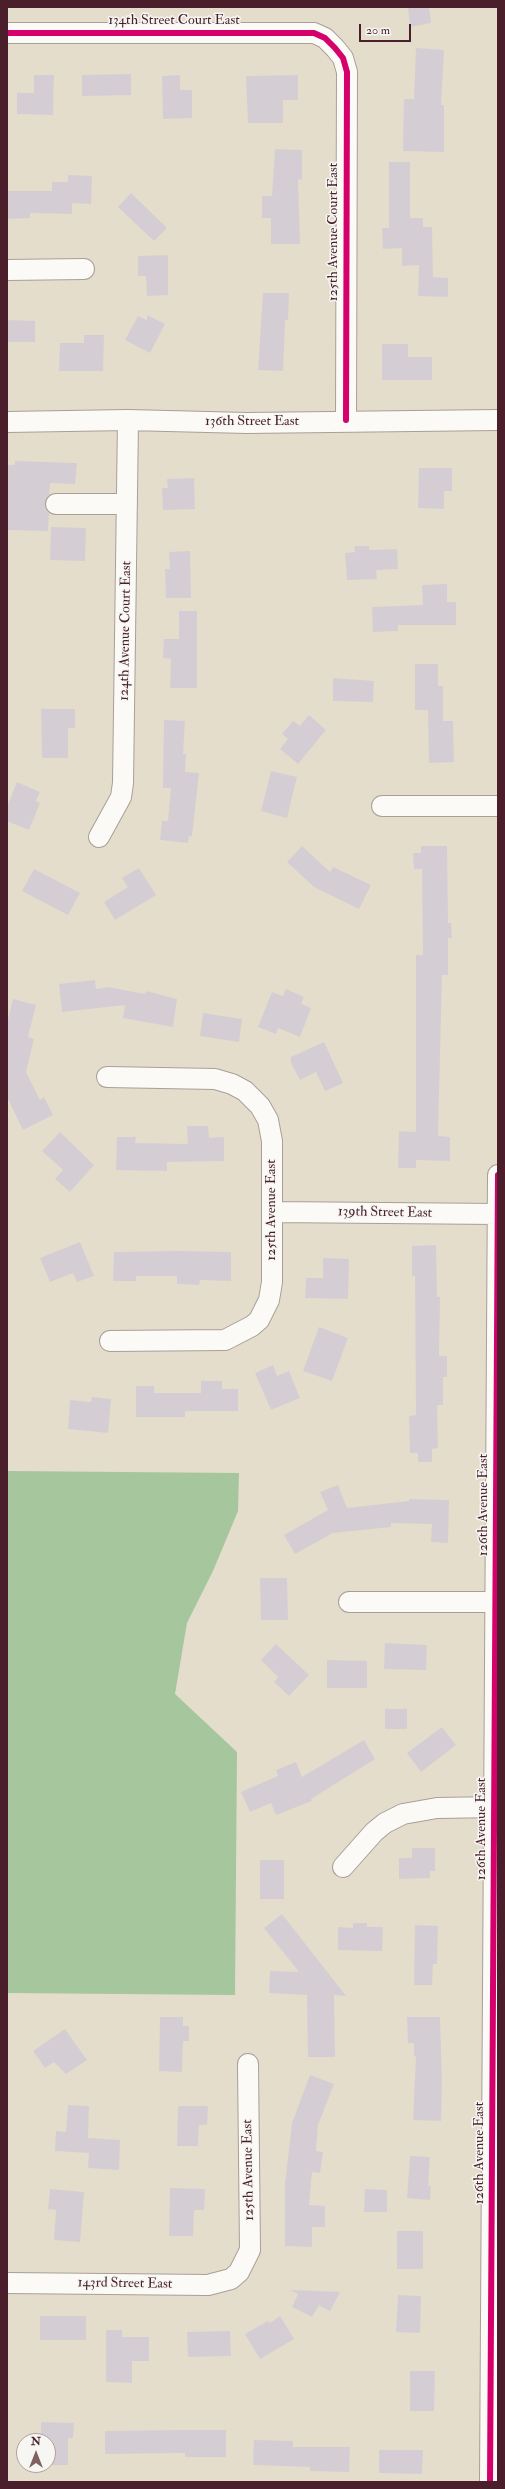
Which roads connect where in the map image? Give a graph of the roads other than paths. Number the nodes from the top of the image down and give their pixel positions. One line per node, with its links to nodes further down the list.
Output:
1 (7, 32): 2 (street, 134th Street Court East)
2 (335, 48): 6 (street, 125th Avenue Court East)
3 (84, 269): 4 (street)
4 (7, 270)
5 (128, 420): 6 (street, 136th Street East); 8 (street, 136th Street East); 10 (street, 124th Avenue Court East)
6 (346, 420): 7 (street, 136th Street East)
7 (498, 420)
8 (7, 422)
9 (56, 504): 10 (street)
10 (127, 504): 13 (street, 124th Avenue Court East)
11 (382, 806): 12 (street)
12 (498, 806)
13 (99, 837)
14 (107, 1077): 16 (street, 125th Avenue East)
15 (498, 1176): 17 (street, 126th Avenue East)
16 (272, 1212): 17 (street, 139th Street East); 19 (street, 125th Avenue East)
17 (498, 1214): 18 (street, 126th Avenue East)
18 (498, 1238): 21 (street, 126th Avenue East)
19 (110, 1341)
20 (349, 1602): 21 (street)
21 (495, 1602): 22 (street, 126th Avenue East)
22 (496, 1807): 23 (street); 27 (street, 126th Avenue East)
23 (343, 1867)
24 (248, 2064): 25 (street, 125th Avenue East)
25 (239, 2272): 26 (street, 143rd Street East)
26 (7, 2283)
27 (490, 2482)

